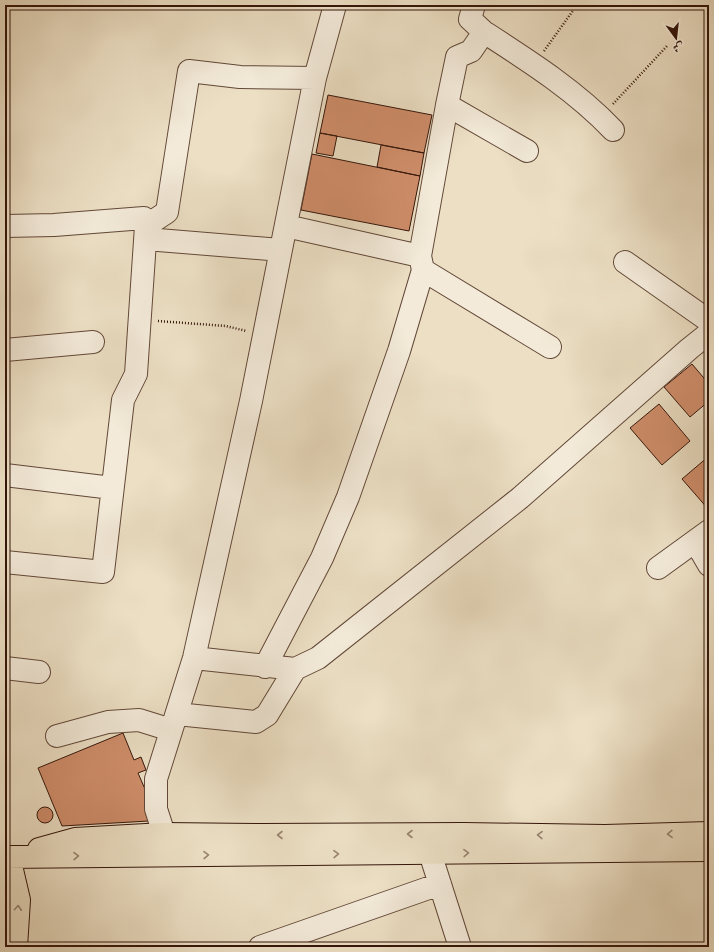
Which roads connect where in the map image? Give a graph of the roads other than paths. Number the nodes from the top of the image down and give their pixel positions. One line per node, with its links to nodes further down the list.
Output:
1 (474, 5): 3 (street)
2 (334, 7): 4 (street)
3 (484, 32): 5 (street); 6 (street)
4 (314, 78): 9 (street); 10 (street)
5 (447, 105): 7 (street); 13 (street)
6 (607, 124)
7 (527, 151)
8 (5, 226): 10 (street)
9 (286, 226): 11 (street); 13 (street)
10 (146, 232): 11 (street); 20 (street)
11 (281, 250): 25 (street)
12 (625, 262): 14 (street)
13 (421, 263): 17 (street); 26 (street)
14 (709, 322)
15 (709, 333): 28 (street)
16 (93, 342): 18 (street)
17 (550, 347)
18 (5, 350)
19 (5, 475): 20 (street)
20 (112, 488): 22 (street)
21 (702, 536): 23 (street); 24 (street)
22 (5, 562)
23 (709, 565)
24 (658, 568)
25 (194, 658): 26 (street); 30 (street)
26 (265, 667): 28 (street)
27 (5, 668): 29 (street)
28 (295, 669): 30 (street)
29 (39, 672)
30 (174, 722): 31 (street); 33 (street)
31 (57, 736)
32 (709, 833): 33 (main road, one-way to 33)
33 (164, 845): 35 (main road, one-way to 35); 36 (main road)
34 (709, 850): 35 (main road, one-way to 34)
35 (430, 853): 37 (street)
36 (6, 860): 39 (main road, one-way to 36)
37 (440, 884): 38 (street); 41 (street)
38 (310, 939): 40 (street)
39 (16, 947)
40 (260, 947)
41 (460, 947)

